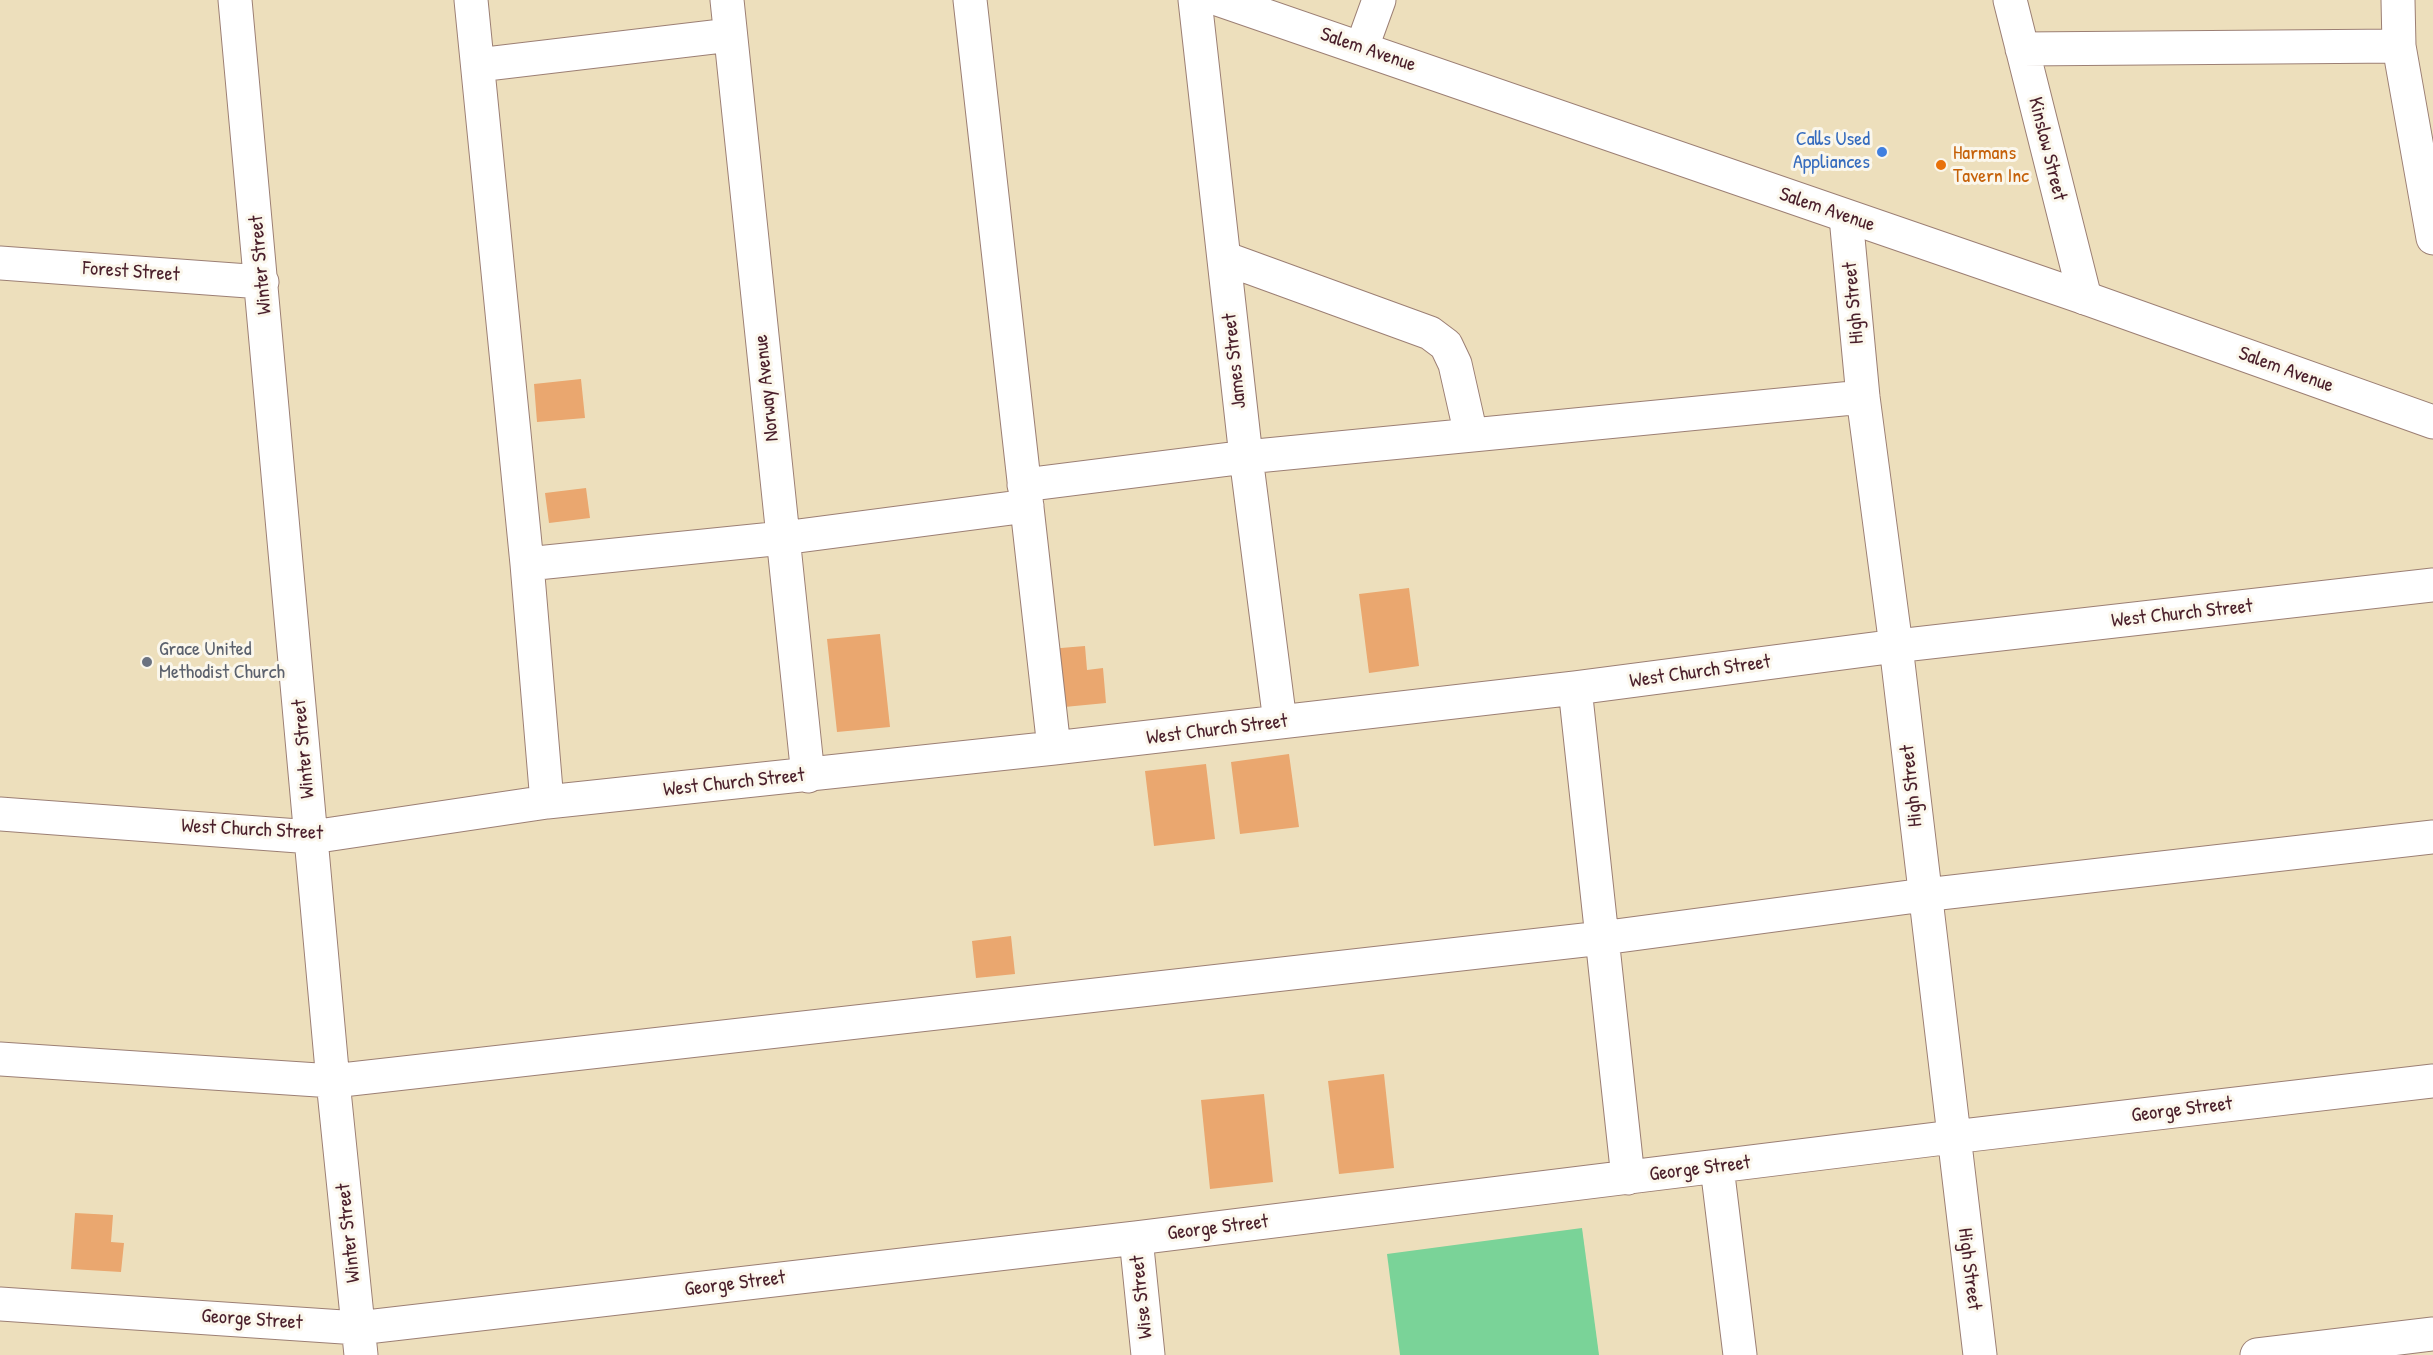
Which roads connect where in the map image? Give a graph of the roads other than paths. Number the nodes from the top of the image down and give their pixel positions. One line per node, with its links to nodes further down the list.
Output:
1 (226, 0): 2 (street)
2 (235, 0): 20 (street, Winter Street)
3 (471, 0): 15 (street)
4 (727, 0): 11 (street, Norway Avenue)
5 (970, 0): 26 (street)
6 (1195, 0): 18 (street, James Street)
7 (1220, 0): 13 (street, Salem Avenue)
8 (1378, 0): 13 (street)
9 (2010, 0): 14 (street, Kinslow Street)
10 (2398, 0): 12 (street)
11 (730, 35): 15 (street); 27 (street, Norway Avenue)
12 (2398, 46): 14 (street); 17 (street)
13 (1362, 47): 16 (street, Salem Avenue)
14 (2022, 49): 21 (street, Kinslow Street)
15 (478, 65): 28 (street)
16 (1846, 217): 21 (street, Salem Avenue); 22 (street, High Street)
17 (2433, 238)
18 (1224, 258): 24 (street); 25 (street, James Street)
19 (0, 263): 20 (street, Forest Street)
20 (262, 282): 37 (street, Winter Street)
21 (2085, 298): 23 (street, Salem Avenue)
22 (1863, 397): 24 (street); 30 (street, High Street)
23 (2433, 422)
24 (1471, 435): 25 (street)
25 (1246, 457): 26 (street); 32 (street, James Street)
26 (1025, 495): 27 (street); 33 (street)
27 (783, 538): 28 (street); 34 (street, Norway Avenue)
28 (527, 564): 35 (street)
29 (2433, 585): 30 (street, West Church Street)
30 (1896, 646): 31 (street, West Church Street); 39 (street, High Street)
31 (1575, 688): 32 (street, West Church Street); 40 (street)
32 (1280, 722): 33 (street, West Church Street)
33 (1054, 748): 34 (street, West Church Street)
34 (808, 776): 35 (street, West Church Street)
35 (547, 802): 37 (street, West Church Street)
36 (0, 814): 37 (street, West Church Street)
37 (312, 837): 42 (street, Winter Street)
38 (2433, 837): 39 (street)
39 (1924, 896): 40 (street); 44 (street, High Street)
40 (1602, 938): 42 (street); 46 (street)
41 (0, 1059): 42 (street)
42 (333, 1081): 50 (street, Winter Street)
43 (2433, 1081): 44 (street, George Street)
44 (1952, 1137): 45 (street, George Street); 53 (street, High Street)
45 (1717, 1167): 46 (street, George Street); 52 (street)
46 (1628, 1178): 47 (street, George Street)
47 (1136, 1238): 50 (street, George Street); 51 (street, Wise Street)
48 (0, 1304): 50 (street, George Street)
49 (2433, 1334): 54 (street)
50 (360, 1341)
51 (1149, 1355)
52 (1740, 1355)
53 (1980, 1355)
54 (2257, 1355)

